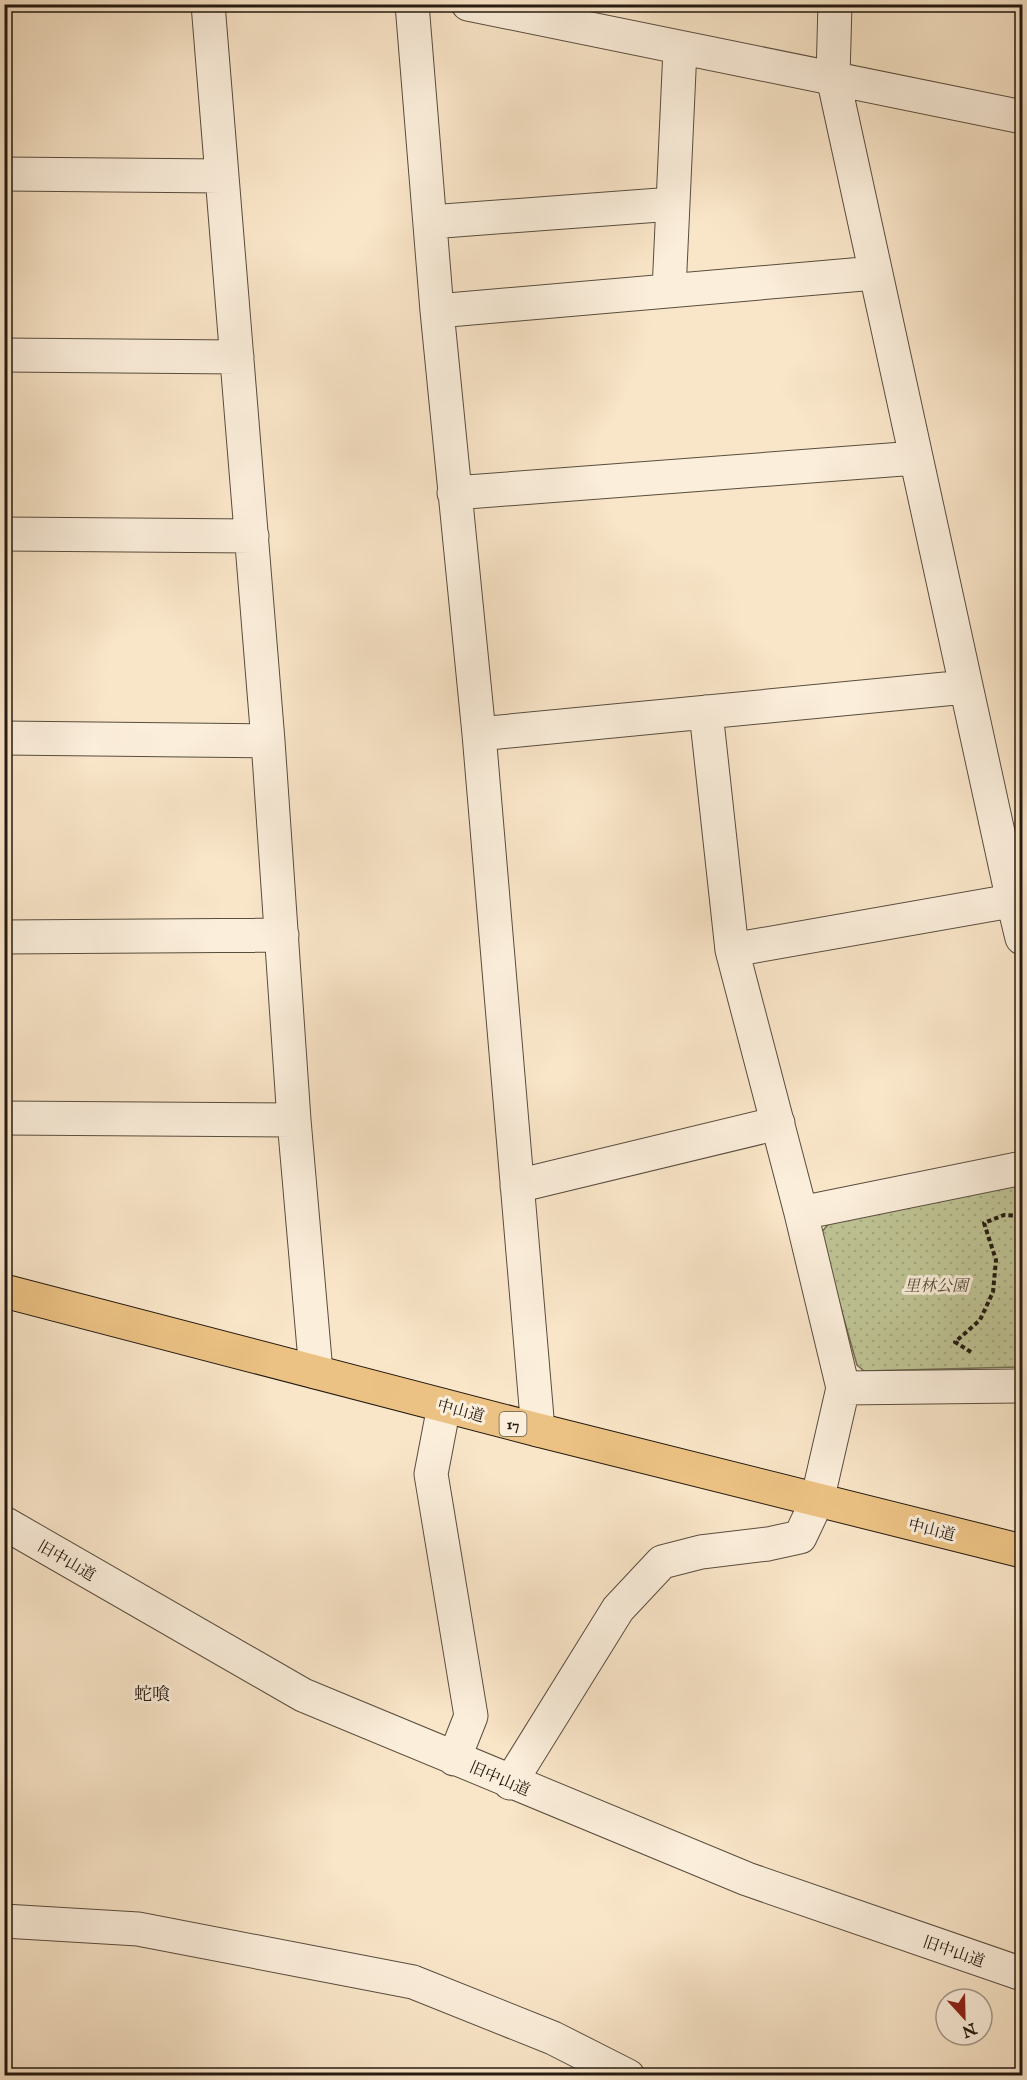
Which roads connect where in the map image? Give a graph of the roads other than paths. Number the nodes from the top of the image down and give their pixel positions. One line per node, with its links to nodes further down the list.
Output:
1 (208, 4): 9 (street)
2 (412, 4): 11 (street)
3 (468, 4): 5 (street)
4 (835, 4): 6 (street)
5 (680, 49): 6 (street); 10 (street)
6 (833, 77): 7 (street); 12 (street)
7 (1023, 117)
8 (4, 174): 9 (street)
9 (222, 176): 16 (street)
10 (673, 204): 11 (street); 13 (street)
11 (430, 222): 14 (street)
12 (875, 273): 13 (street); 17 (street)
13 (669, 291): 14 (street)
14 (437, 311): 18 (street)
15 (4, 355): 16 (street)
16 (237, 357): 20 (street)
17 (916, 458): 18 (street); 21 (street)
18 (454, 493): 23 (street)
19 (4, 534): 20 (street)
20 (252, 536): 25 (street)
21 (966, 687): 22 (street); 26 (street)
22 (706, 712): 23 (street); 30 (street)
23 (479, 734): 35 (street)
24 (4, 738): 25 (street)
25 (268, 741): 27 (street)
26 (1018, 900): 29 (street); 30 (street)
27 (282, 935): 28 (street); 32 (street)
28 (4, 937)
29 (1023, 938)
30 (732, 950): 33 (street)
31 (4, 1118): 32 (street)
32 (294, 1120): 38 (street)
33 (778, 1123): 35 (street); 36 (street)
34 (1023, 1168): 36 (street)
35 (517, 1186): 42 (street)
36 (801, 1213): 40 (street)
37 (4, 1291): 38 (highway, 中山道 / 17)
38 (316, 1372): 41 (highway, 中山道 / 17)
39 (1023, 1386): 40 (street)
40 (843, 1388): 43 (street)
41 (444, 1406): 42 (highway, 中山道 / 17); 46 (street)
42 (538, 1430): 43 (highway, 中山道 / 17)
43 (817, 1501): 45 (highway, 中山道 / 17); 47 (street)
44 (10, 1537): 46 (street, 旧中山道)
45 (1023, 1551)
46 (454, 1760): 47 (street, 旧中山道)
47 (510, 1783): 49 (street, 旧中山道)
48 (4, 1921): 50 (street)
49 (1023, 1974)
50 (628, 2076)

